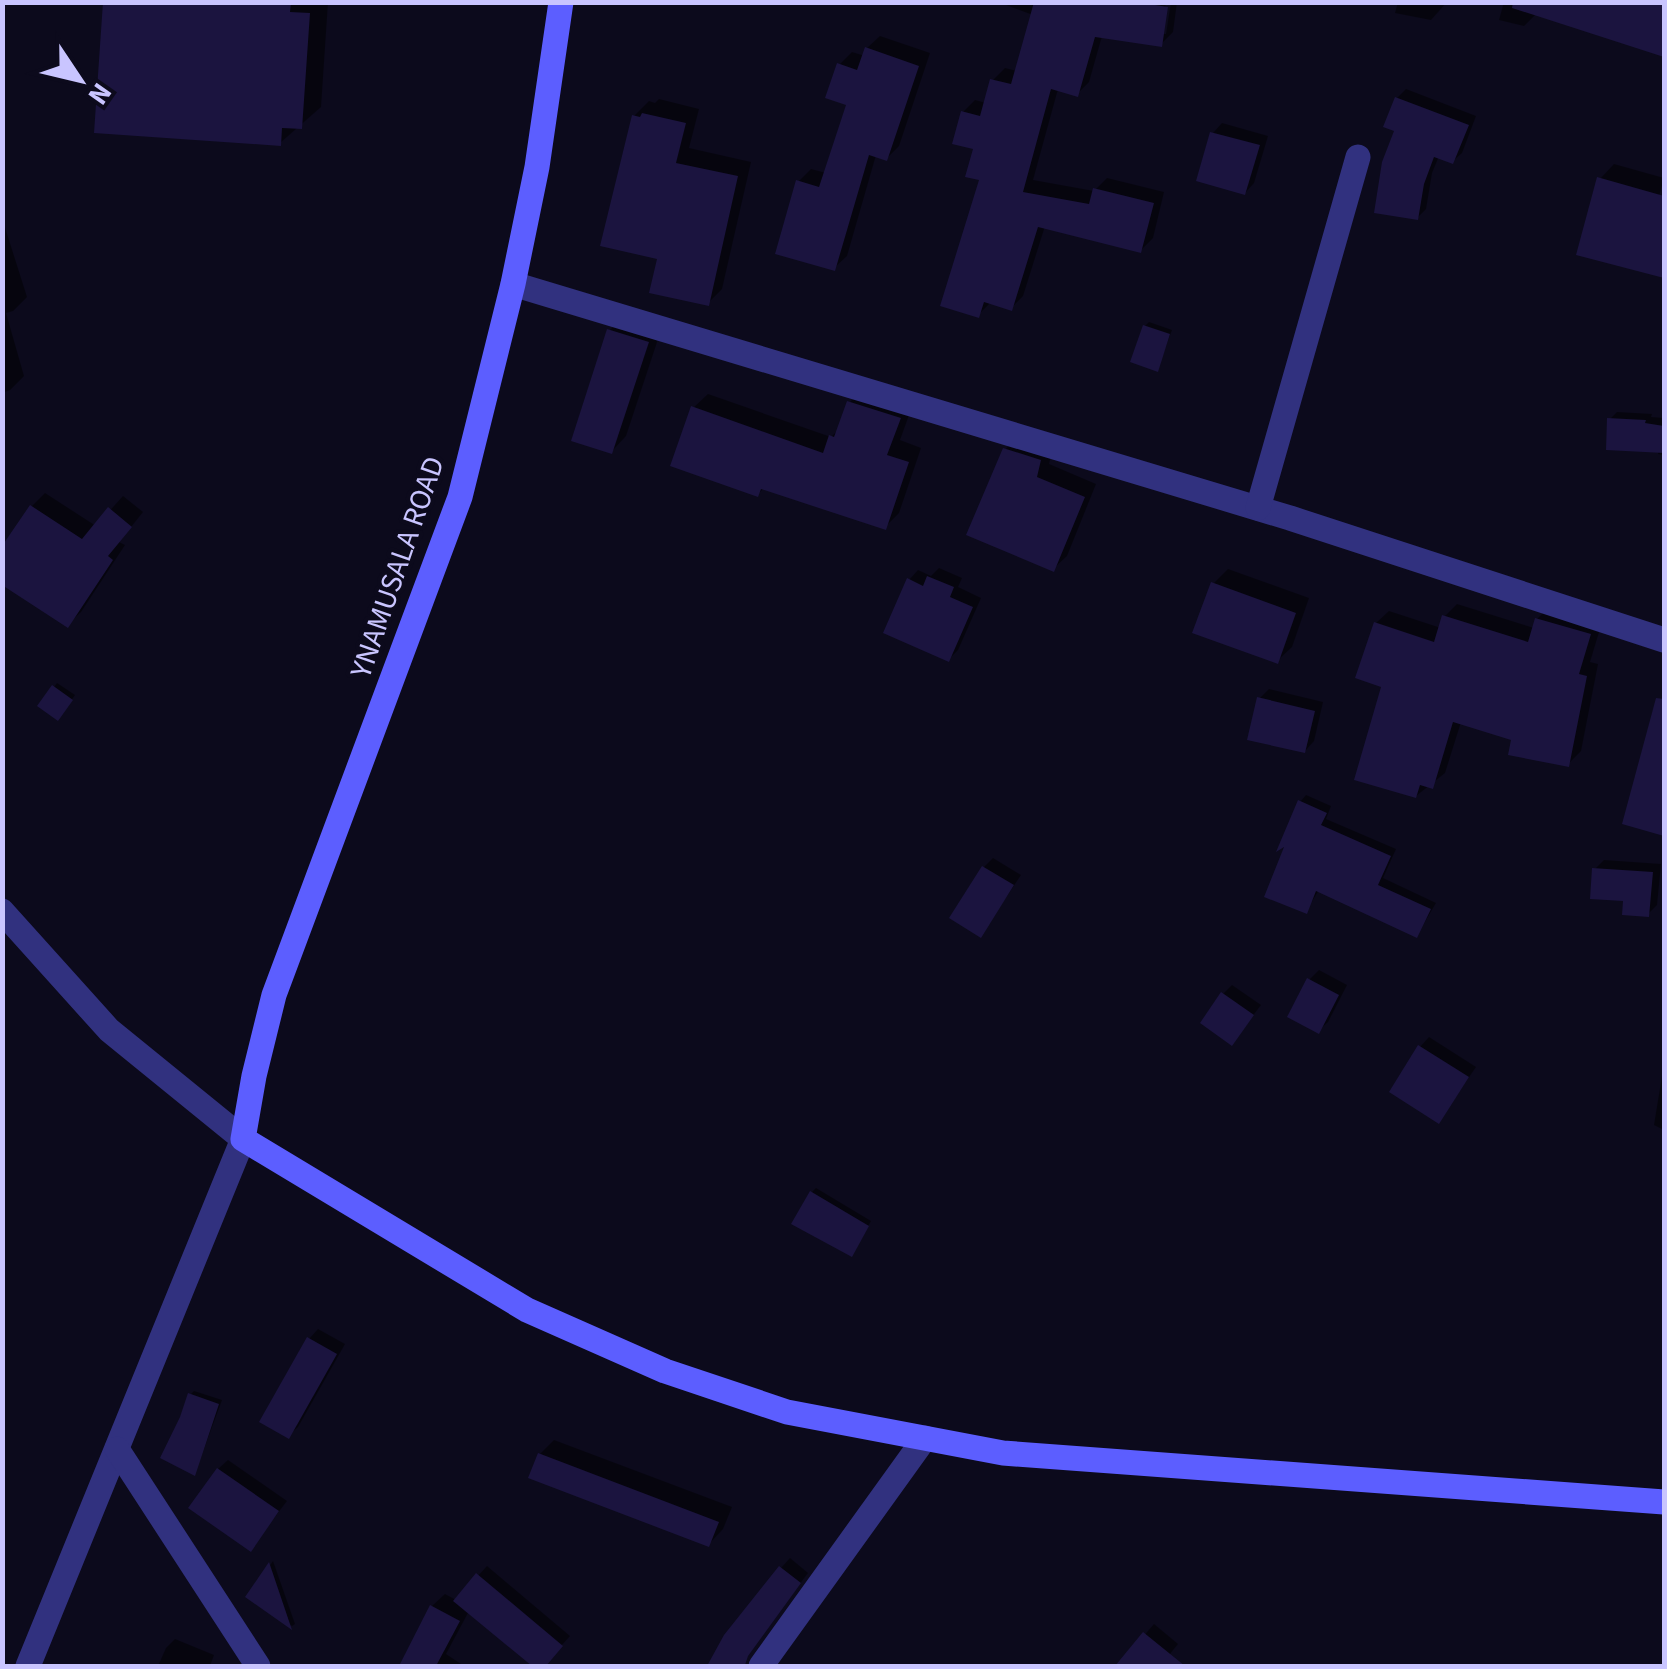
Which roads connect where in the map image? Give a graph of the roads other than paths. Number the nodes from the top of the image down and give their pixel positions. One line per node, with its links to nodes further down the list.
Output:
1 (561, 2): 3 (main road, YNAMUSALA ROAD)
2 (1358, 156): 4 (street)
3 (513, 284): 4 (street); 7 (main road, YNAMUSALA ROAD)
4 (1258, 508): 5 (street)
5 (1664, 640)
6 (2, 911): 7 (street)
7 (243, 1139): 8 (main road); 9 (street)
8 (925, 1438): 10 (main road); 13 (street)
9 (117, 1449): 11 (street); 12 (street)
10 (1664, 1502)
11 (28, 1666)
12 (258, 1666)
13 (761, 1666)

